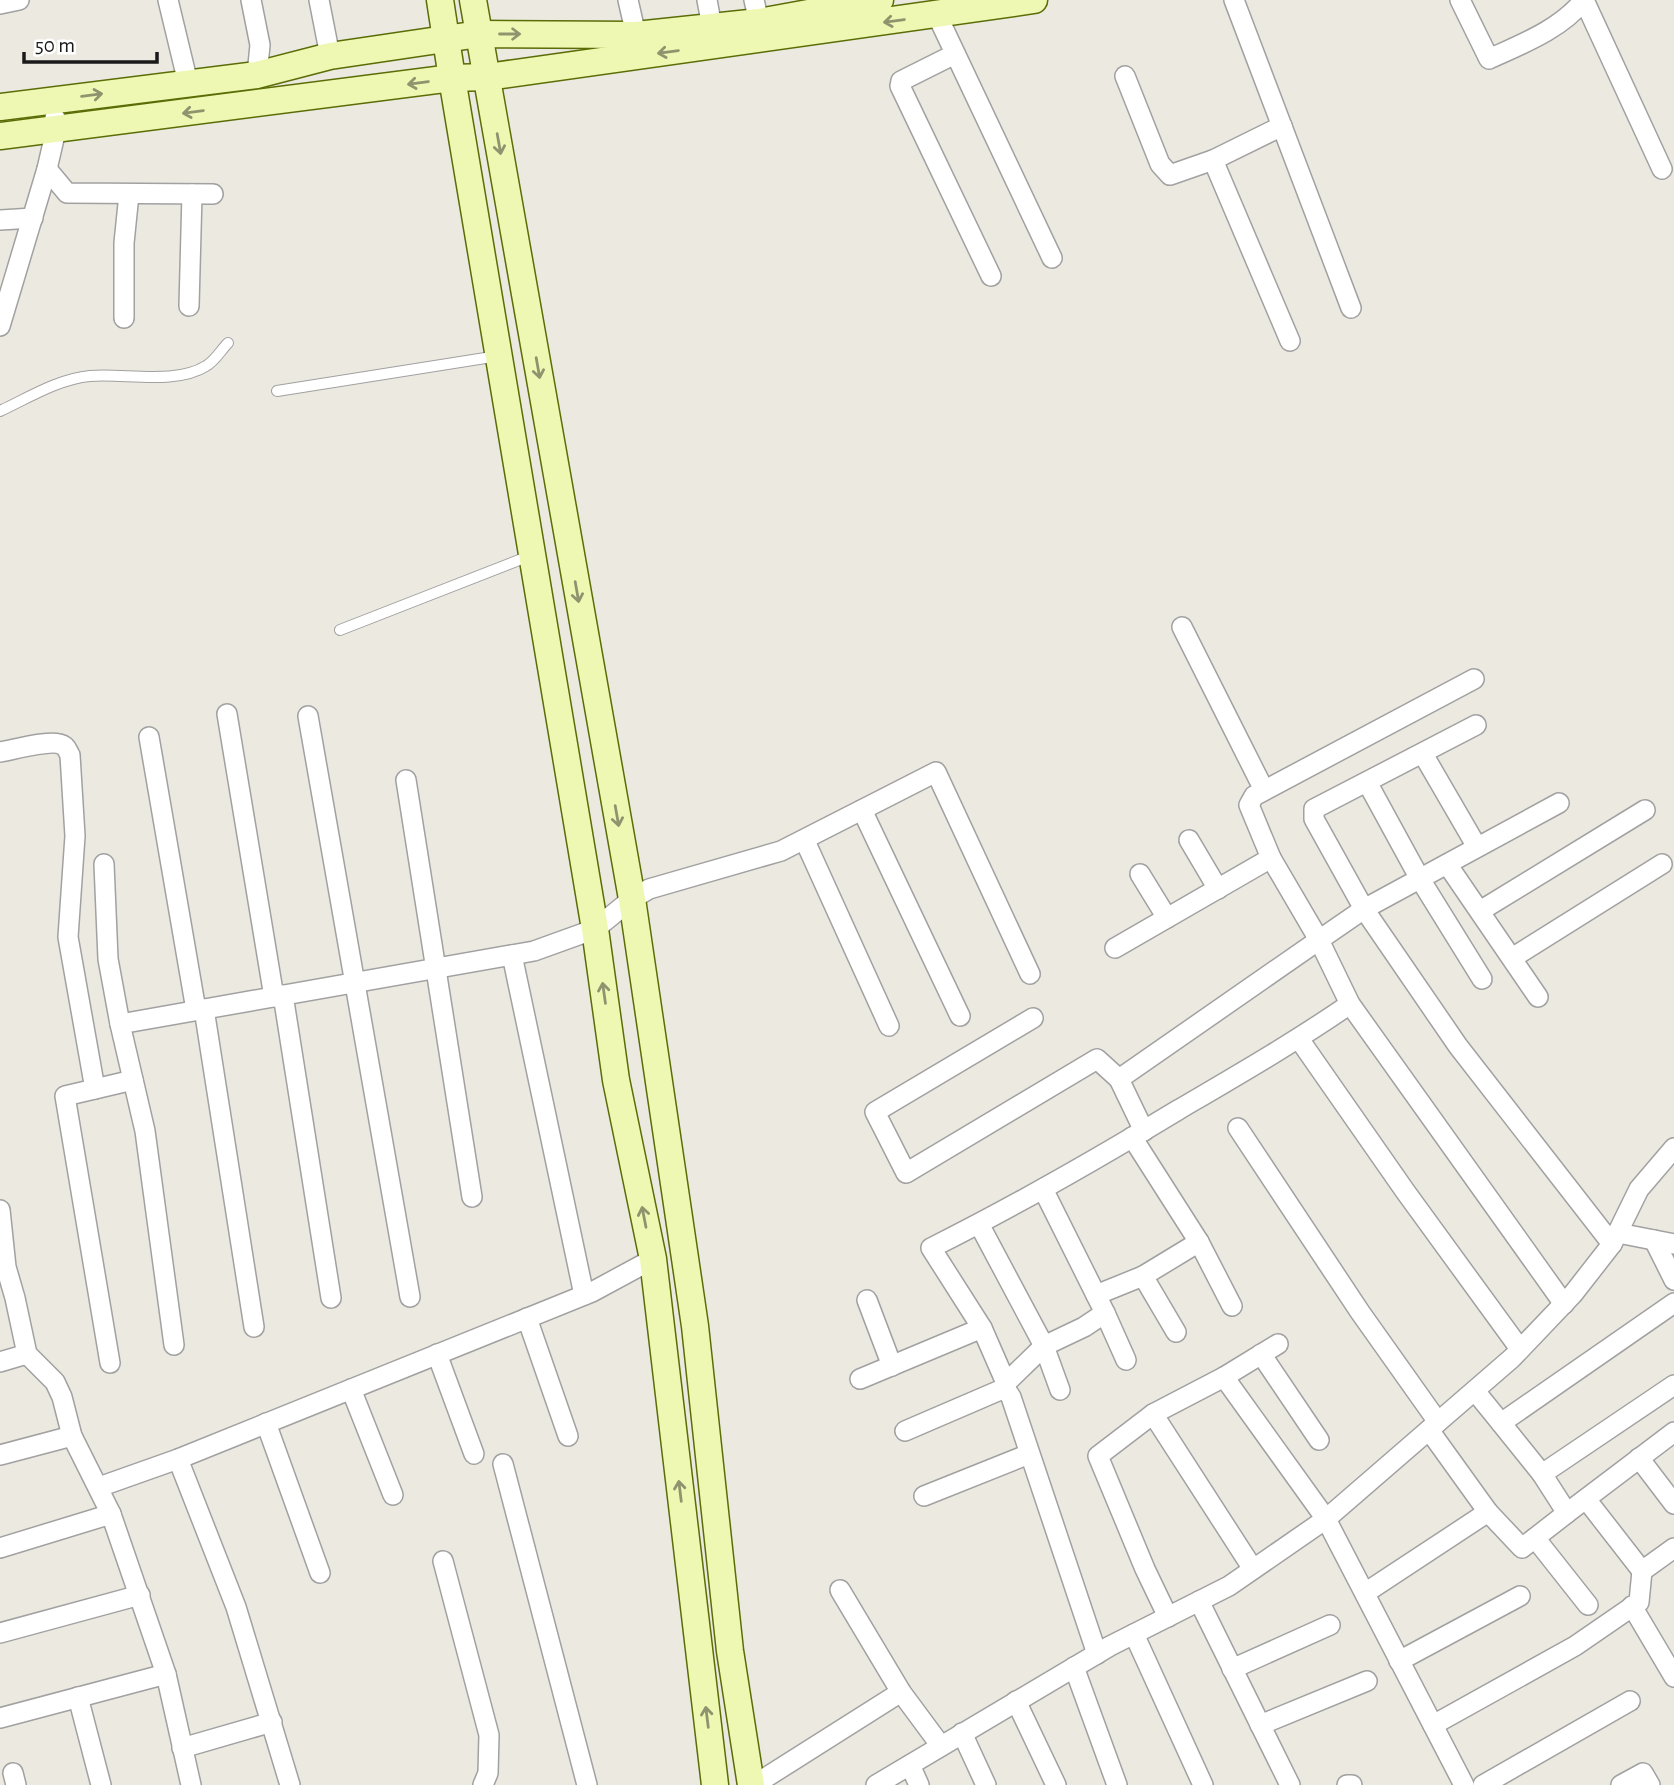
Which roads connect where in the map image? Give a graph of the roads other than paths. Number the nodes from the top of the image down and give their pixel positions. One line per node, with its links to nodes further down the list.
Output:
1 (19, 0): 14 (street)
2 (168, 0): 28 (street)
3 (251, 0): 24 (street)
4 (319, 0): 23 (street)
5 (440, 0): 21 (street)
6 (473, 0): 19 (street)
7 (628, 0): 20 (street)
8 (707, 0): 18 (street)
9 (880, 0): 15 (street)
10 (1034, 0): 17 (street)
11 (1234, 0): 31 (street)
12 (1460, 0): 13 (street)
13 (1584, 0): 36 (street)
14 (0, 4)
15 (844, 4): 16 (street)
16 (756, 11): 18 (street)
17 (937, 15): 22 (street); 26 (street, one-way to 26)
18 (712, 27): 20 (street)
19 (479, 34): 20 (street, one-way to 20); 21 (street); 26 (street)
20 (636, 35)
21 (447, 40): 23 (street); 27 (street)
22 (955, 54): 42 (street); 43 (street)
23 (330, 56): 24 (street)
24 (257, 75): 28 (street)
25 (1125, 76): 34 (street)
26 (487, 77): 27 (street); 80 (street, one-way to 80)
27 (452, 78): 32 (street, one-way to 32); 51 (street)
28 (188, 83): 29 (street, one-way to 28)
29 (53, 99): 30 (street); 32 (street)
30 (0, 107)
31 (1282, 126): 34 (street); 46 (street)
32 (56, 130): 33 (street); 35 (street)
33 (0, 136)
34 (1213, 160): 49 (street)
35 (47, 169): 37 (street); 40 (street)
36 (1662, 169)
37 (129, 194): 38 (street); 47 (street)
38 (192, 194): 39 (street); 45 (street)
39 (214, 194)
40 (33, 218): 41 (street); 44 (street)
41 (0, 220)
42 (1052, 258)
43 (991, 275)
44 (6, 282): 48 (street)
45 (189, 306)
46 (1351, 308)
47 (124, 318)
48 (0, 326)
49 (1290, 341)
50 (228, 343): 53 (lane)
51 (500, 355): 52 (lane); 54 (street)
52 (277, 391)
53 (0, 411)
54 (532, 555): 56 (lane); 84 (street)
55 (1182, 627): 66 (street)
56 (340, 630)
57 (1474, 679): 66 (street)
58 (226, 714): 93 (street)
59 (308, 716): 92 (street)
60 (1476, 725): 63 (street)
61 (149, 737): 96 (street)
62 (0, 752): 104 (street)
63 (1423, 754): 65 (street); 72 (street)
64 (406, 780): 89 (street)
65 (1367, 782): 78 (street); 81 (street)
66 (1264, 790): 73 (street)
67 (1559, 803): 72 (street)
68 (862, 810): 71 (street); 90 (street); 97 (street)
69 (1645, 810): 82 (street)
70 (1189, 840): 79 (street)
71 (805, 841): 80 (street); 100 (street)
72 (1477, 847): 75 (street)
73 (1271, 858): 79 (street); 85 (street)
74 (104, 864): 99 (street)
75 (1447, 864): 78 (street); 82 (street)
76 (1662, 864): 88 (street)
77 (1140, 874): 83 (street)
78 (1420, 879): 81 (street); 91 (street)
79 (1218, 889): 83 (street)
80 (632, 899): 84 (street); 217 (street)
81 (1364, 909): 85 (street); 112 (street)
82 (1479, 911): 88 (street)
83 (1167, 918): 86 (street)
84 (595, 929): 87 (street); 116 (street, one-way to 84)
85 (1319, 940): 95 (street); 102 (street)
86 (1115, 948)
87 (512, 955): 89 (street); 120 (street)
88 (1512, 958): 94 (street)
89 (435, 969): 92 (street); 109 (street)
90 (1030, 974)
91 (1482, 979)
92 (356, 982): 93 (street); 122 (street)
93 (279, 996): 96 (street); 123 (street)
94 (1538, 997)
95 (1350, 1004): 101 (street); 126 (street)
96 (200, 1010): 99 (street); 130 (street)
97 (960, 1016)
98 (1033, 1018): 102 (street)
99 (120, 1024): 103 (street)
100 (889, 1026)
101 (1299, 1039): 106 (street); 135 (street)
102 (1119, 1079): 106 (street)
103 (133, 1080): 104 (street); 133 (street)
104 (94, 1089): 140 (street)
105 (1238, 1128): 152 (street)
106 (1138, 1134): 108 (street); 114 (street)
107 (1674, 1148): 112 (street)
108 (1043, 1189): 111 (street); 121 (street)
109 (472, 1197)
110 (0, 1210): 117 (street)
111 (979, 1224): 131 (street); 134 (street)
112 (1615, 1238): 113 (street); 126 (street)
113 (1654, 1240): 115 (street); 119 (street)
114 (1199, 1242): 118 (street); 127 (street)
115 (1674, 1244)
116 (653, 1259): 120 (street); 216 (street, one-way to 116)
117 (3, 1268): 136 (street)
118 (1143, 1276): 121 (street); 132 (street)
119 (1674, 1280)
120 (584, 1295): 129 (street)
121 (1096, 1295): 128 (street)
122 (410, 1297)
123 (331, 1298)
124 (867, 1300): 141 (street)
125 (1674, 1303): 151 (street)
126 (1564, 1304): 135 (street)
127 (1232, 1306)
128 (1105, 1313): 134 (street); 138 (street)
129 (527, 1318): 137 (street); 156 (street)
130 (254, 1327)
131 (982, 1328): 141 (street); 144 (street)
132 (1176, 1332)
133 (174, 1345)
134 (1044, 1346): 144 (street); 147 (street)
135 (1520, 1349): 148 (street)
136 (27, 1354): 139 (street); 155 (street)
137 (437, 1354): 146 (street); 158 (street)
138 (1126, 1360)
139 (0, 1363)
140 (110, 1363)
141 (892, 1366): 143 (street)
142 (1224, 1377): 149 (street); 157 (street); 173 (street)
143 (860, 1379)
144 (1005, 1385): 153 (street); 159 (street)
145 (1674, 1385): 164 (street)
146 (351, 1389): 150 (street); 166 (street)
147 (1060, 1390)
148 (1475, 1391): 151 (street); 152 (street)
149 (1153, 1414): 178 (street); 188 (street)
150 (266, 1423): 162 (street); 180 (street)
151 (1501, 1423): 164 (street)
152 (1434, 1426): 170 (street); 173 (street)
153 (905, 1431)
154 (1674, 1432): 161 (street)
155 (72, 1436): 160 (street); 165 (street)
156 (568, 1436)
157 (1319, 1440)
158 (474, 1454)
159 (1029, 1454): 167 (street); 192 (street)
160 (0, 1455)
161 (1639, 1458): 168 (street); 169 (street)
162 (178, 1459): 165 (street); 204 (street)
163 (503, 1464): 215 (street)
164 (1542, 1474): 171 (street)
165 (99, 1487): 172 (street)
166 (393, 1495)
167 (924, 1496)
168 (1586, 1499): 171 (street); 179 (street)
169 (1674, 1504)
170 (1488, 1511): 174 (street); 182 (street)
171 (1567, 1513): 174 (street)
172 (111, 1514): 175 (street); 183 (street)
173 (1326, 1519): 178 (street); 182 (street)
174 (1535, 1538): 186 (street)
175 (0, 1548)
176 (1674, 1548): 179 (street)
177 (443, 1561): 214 (street)
178 (1253, 1569): 185 (street)
179 (1643, 1571): 187 (street)
180 (320, 1573)
181 (840, 1590): 199 (street)
182 (1365, 1594): 193 (street)
183 (140, 1595): 190 (street); 196 (street)
184 (1520, 1596): 193 (street)
185 (1199, 1601): 188 (street); 195 (street)
186 (1588, 1605)
187 (1632, 1606): 197 (street); 206 (street)
188 (1168, 1616): 191 (street)
189 (1330, 1625): 195 (street)
190 (0, 1633)
191 (1134, 1634): 192 (street); 223 (street)
192 (1097, 1654): 194 (street)
193 (1399, 1661): 206 (street)
194 (1074, 1667): 201 (street); 222 (street)
195 (1232, 1669): 205 (street)
196 (166, 1674): 200 (street); 209 (street)
197 (1674, 1677)
198 (1367, 1681): 205 (street)
199 (901, 1692): 208 (street); 217 (street)
200 (78, 1696): 203 (street); 211 (street)
201 (1017, 1701): 207 (street); 221 (street)
202 (1630, 1701): 226 (street)
203 (0, 1718)
204 (272, 1722): 209 (street); 213 (street)
205 (1260, 1725): 224 (street)
206 (1433, 1725): 225 (street)
207 (962, 1733): 208 (street); 220 (street)
208 (941, 1746): 210 (street)
209 (182, 1748): 212 (street)
210 (910, 1765): 218 (street); 219 (street)
211 (101, 1785)
212 (191, 1785)
213 (290, 1785)
214 (483, 1785)
215 (587, 1785)
216 (715, 1785)
217 (752, 1785)
218 (876, 1785)
219 (919, 1785)
220 (986, 1785)
221 (1056, 1785)
222 (1116, 1785)
223 (1203, 1785)
224 (1290, 1785)
225 (1464, 1785)
226 (1483, 1785)
227 (1621, 1785): 228 (street)
228 (1650, 1785)

